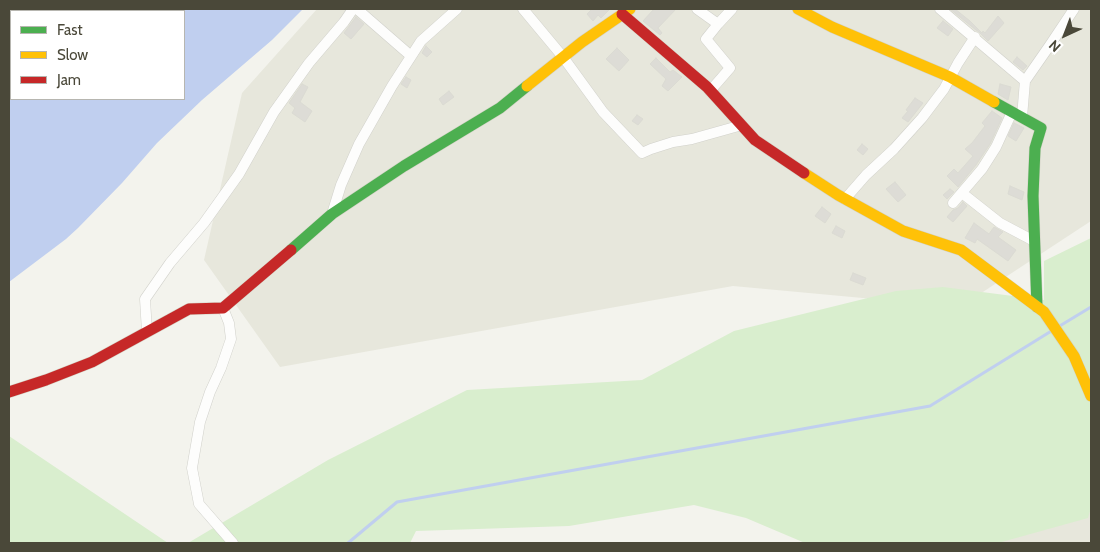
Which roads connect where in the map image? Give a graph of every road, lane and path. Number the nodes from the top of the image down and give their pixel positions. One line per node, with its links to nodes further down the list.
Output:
1 (352, 9): 27 (street)
2 (357, 9): 13 (street)
3 (457, 9): 13 (street)
4 (697, 9): 11 (street)
5 (732, 9): 11 (street)
6 (798, 9): 15 (street)
7 (940, 9): 12 (street)
8 (526, 10): 14 (street)
9 (1071, 10): 16 (street)
10 (626, 11): 14 (street); 17 (street)
11 (718, 24): 17 (street)
12 (975, 38): 15 (street); 16 (street)
13 (411, 56): 23 (street)
14 (563, 57): 19 (street); 23 (street)
15 (950, 77): 18 (street); 21 (street)
16 (1025, 81): 18 (street)
17 (710, 91): 19 (street)
18 (1017, 114): 20 (street); 24 (street)
19 (742, 125): 21 (street)
20 (962, 193): 22 (street); 24 (street)
21 (845, 199): 25 (street)
22 (954, 203)
23 (332, 214): 26 (street)
24 (1034, 241): 25 (street)
25 (1037, 307): 29 (street)
26 (223, 308): 27 (street); 30 (street)
27 (147, 332): 28 (street)
28 (9, 392)
29 (1091, 396)
30 (233, 543)

